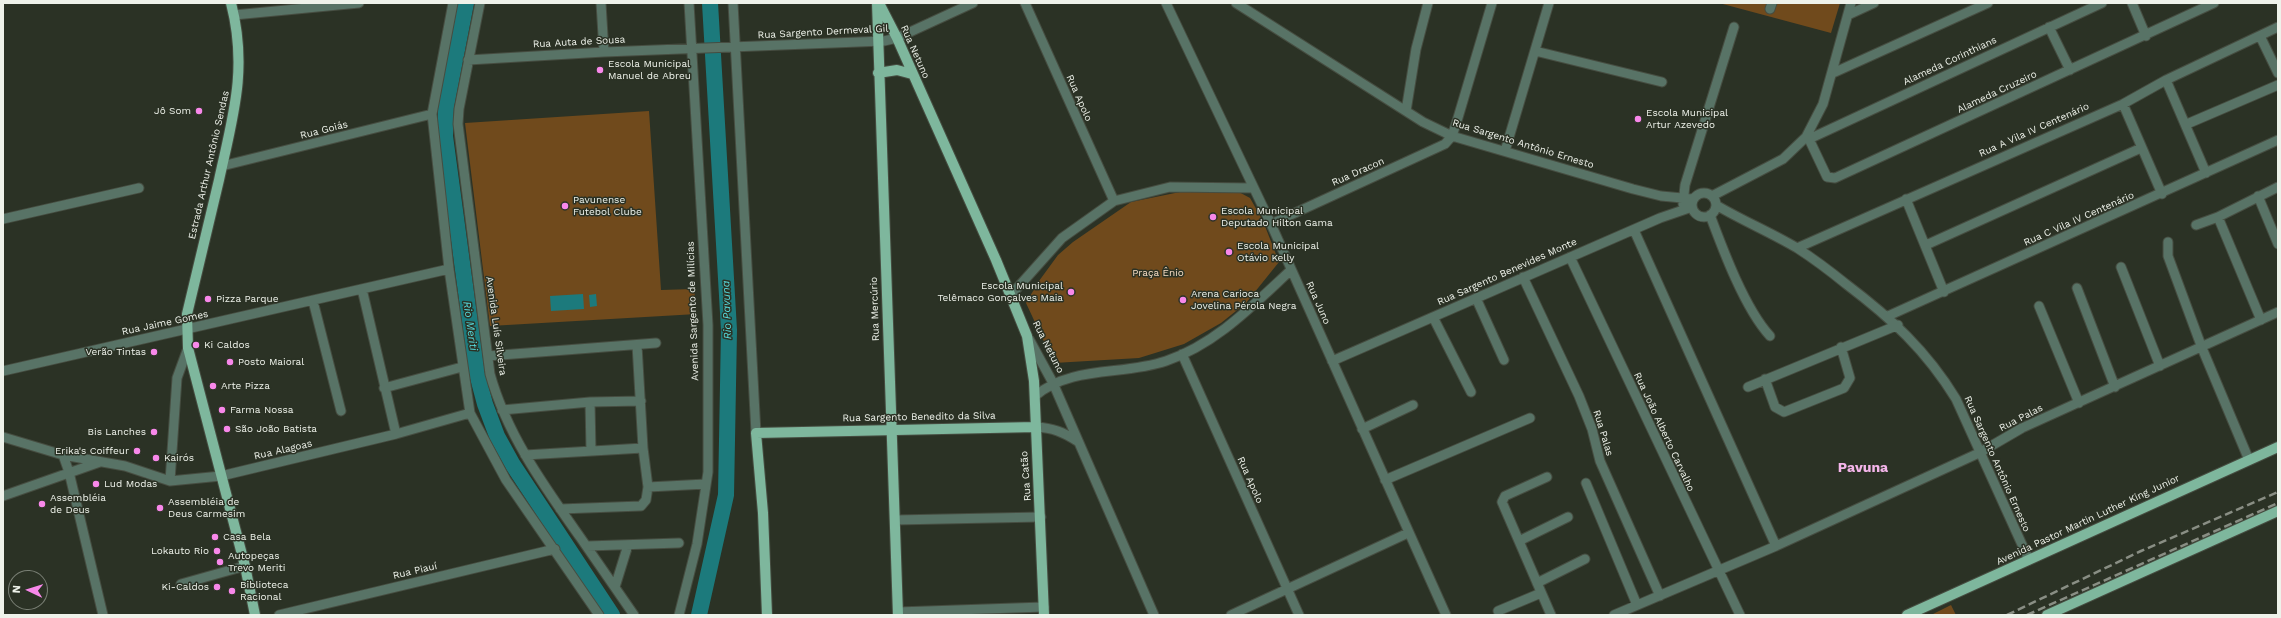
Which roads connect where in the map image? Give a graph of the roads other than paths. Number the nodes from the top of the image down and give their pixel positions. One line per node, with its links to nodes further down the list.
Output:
1 (231, 3): 24 (main road, Estrada Arthur Antônio Sendas)
2 (359, 3): 24 (street)
3 (454, 3): 47 (street)
4 (480, 3): 36 (street, Avenida Luís Silveira)
5 (601, 3): 35 (street)
6 (689, 3): 33 (street, Avenida Sargento de Milícias)
7 (733, 3): 32 (street)
8 (878, 3): 30 (main road, Rua Netuno); 31 (main road, Rua Mercúrio)
9 (973, 3): 30 (street, Rua Sargento Dermeval Gil)
10 (1025, 3): 64 (street, Rua Apolo)
11 (1166, 3): 58 (street, Rua Juno)
12 (1236, 3): 46 (street, Rua Sargento Antônio Ernesto)
13 (1428, 3): 46 (street)
14 (1492, 3): 49 (street)
15 (1549, 3): 34 (street)
16 (1852, 3): 23 (street)
17 (1874, 3): 23 (street)
18 (1988, 3): 39 (street)
19 (2102, 3): 22 (street, Alameda Corinthians)
20 (2132, 3): 28 (street)
21 (2214, 3): 28 (street, Alameda Cruzeiro)
22 (2083, 7): 26 (street, Alameda Corinthians)
23 (1848, 14): 39 (street)
24 (234, 15): 54 (main road, Estrada Arthur Antônio Sendas)
25 (1734, 27): 62 (street)
26 (2049, 27): 37 (street); 50 (street, Alameda Corinthians)
27 (2278, 27): 29 (street, Rua A Vila IV Centenário)
28 (2146, 36): 37 (street, Alameda Cruzeiro)
29 (2260, 36): 40 (street); 42 (street, Rua A Vila IV Centenário)
30 (897, 38): 31 (street, Rua Sargento Dermeval Gil); 41 (main road, Rua Netuno)
31 (878, 41): 32 (street, Rua Sargento Dermeval Gil); 38 (main road, Rua Mercúrio)
32 (732, 47): 33 (street, Rua Sargento Dermeval Gil); 128 (street)
33 (695, 48): 35 (street, Rua Auta de Sousa); 146 (street, Avenida Sargento de Milícias)
34 (1535, 50): 43 (street); 53 (street)
35 (604, 52): 36 (street, Rua Auta de Sousa)
36 (468, 60): 104 (street, Avenida Luís Silveira)
37 (2070, 70): 50 (street, Alameda Cruzeiro)
38 (878, 73): 41 (main road); 126 (main road, Rua Mercúrio)
39 (1833, 73): 50 (street)
40 (2278, 73)
41 (912, 74): 86 (main road, Rua Netuno)
42 (2166, 80): 45 (street, Rua A Vila IV Centenário); 48 (street)
43 (1662, 82)
44 (2278, 86): 48 (street)
45 (2122, 104): 52 (street); 63 (street, Rua A Vila IV Centenário)
46 (1406, 111): 49 (street, Rua Sargento Antônio Ernesto)
47 (432, 114): 54 (street, Rua Goiás); 80 (street)
48 (2187, 124): 55 (street)
49 (1452, 136): 53 (street, Rua Sargento Antônio Ernesto); 71 (street, Rua Dracon)
50 (1808, 138): 60 (street)
51 (2278, 140): 55 (street, Rua C Vila IV Centenário)
52 (2141, 148): 59 (street); 76 (street)
53 (1505, 151): 62 (street, Rua Sargento Antônio Ernesto)
54 (222, 166): 95 (main road, Estrada Arthur Antônio Sendas)
55 (2206, 173): 59 (street, Rua C Vila IV Centenário)
56 (2278, 187): 61 (street)
57 (139, 188): 70 (street)
58 (1253, 188): 64 (street); 71 (street, Rua Juno)
59 (2162, 194): 85 (street, Rua C Vila IV Centenário)
60 (1712, 196): 65 (street); 66 (street)
61 (2258, 196): 69 (street); 75 (street)
62 (1684, 198): 65 (street, Rua Sargento Antônio Ernesto); 67 (street)
63 (1906, 199): 76 (street); 77 (street, Rua A Vila IV Centenário)
64 (1114, 201): 86 (street)
65 (1693, 203): 67 (street, Rua Sargento Benevides Monte); 68 (street)
66 (1716, 205): 68 (street); 77 (street, Rua Sargento Antônio Ernesto)
67 (1682, 210): 73 (street, Rua Sargento Benevides Monte)
68 (1710, 215): 97 (street)
69 (2218, 217): 72 (street); 93 (street)
70 (3, 219)
71 (1271, 224): 81 (street, Rua Juno)
72 (2196, 226)
73 (1634, 230): 78 (street, Rua Sargento Benevides Monte); 159 (street)
74 (2168, 242): 102 (street)
75 (2278, 244)
76 (1926, 245): 85 (street)
77 (1797, 248): 91 (street, Rua Sargento Antônio Ernesto)
78 (1570, 257): 82 (street, Rua Sargento Benevides Monte); 164 (street, Rua João Alberto Carvalho)
79 (2121, 267): 107 (street)
80 (450, 269): 84 (street, Rua Jaime Gomes); 108 (street)
81 (1291, 270): 103 (street); 106 (street, Rua Juno)
82 (1523, 277): 87 (street, Rua Sargento Benevides Monte); 170 (street, Rua Palas)
83 (2077, 288): 113 (street)
84 (362, 289): 88 (street, Rua Jaime Gomes); 114 (street)
85 (1944, 292): 91 (street, Rua C Vila IV Centenário)
86 (1011, 295): 96 (main road, Rua Netuno)
87 (1476, 298): 92 (street, Rua Sargento Benevides Monte); 105 (street)
88 (313, 300): 95 (street, Rua Jaime Gomes); 122 (street)
89 (2039, 306): 119 (street)
90 (2278, 312): 93 (street, Rua Palas)
91 (1888, 316): 94 (street, Rua Sargento Antônio Ernesto)
92 (1433, 317): 106 (street, Rua Sargento Benevides Monte); 115 (street)
93 (2261, 320): 102 (street, Rua Palas)
94 (1898, 326): 100 (street); 135 (street, Rua Sargento Antônio Ernesto)
95 (186, 330): 101 (main road, Estrada Arthur Antônio Sendas); 109 (street, Rua Jaime Gomes)
96 (1027, 336): 111 (street, Rua Netuno); 116 (main road, Rua Catão)
97 (1770, 336)
98 (656, 343): 99 (street)
99 (637, 345): 104 (street); 117 (street)
100 (1841, 347): 110 (street); 110 (street)
101 (188, 348): 141 (main road, Estrada Arthur Antônio Sendas); 144 (street)
102 (2202, 348): 107 (street, Rua Palas); 138 (street)
103 (1182, 354): 111 (street); 168 (street, Rua Apolo)
104 (488, 356): 121 (street, Avenida Luís Silveira)
105 (1504, 360)
106 (1332, 361): 127 (street, Rua Juno)
107 (2160, 366): 113 (street, Rua Palas)
108 (462, 368): 114 (street); 123 (street)
109 (3, 371)
110 (1765, 379): 112 (street)
111 (1052, 383): 116 (street); 131 (street, Rua Netuno)
112 (1748, 387)
113 (2115, 387): 119 (street, Rua Palas)
114 (384, 388): 129 (street)
115 (1471, 392)
116 (1035, 396): 125 (main road, Rua Catão)
117 (641, 401): 118 (street); 133 (street)
118 (590, 402): 121 (street); 134 (street)
119 (2079, 403): 135 (street, Rua Palas)
120 (1413, 405): 127 (street)
121 (502, 410): 137 (street, Avenida Luís Silveira)
122 (341, 411)
123 (470, 413): 129 (street, Rua Alagoas); 160 (street)
124 (1530, 418): 143 (street)
125 (1036, 427): 126 (main road, Rua Sargento Benedito da Silva); 131 (street, Rua Sargento Benedito da Silva); 151 (main road, Rua Catão)
126 (892, 428): 128 (main road, Rua Sargento Benedito da Silva); 153 (main road, Rua Mercúrio)
127 (1362, 429): 143 (street, Rua Juno)
128 (756, 433): 182 (main road)
129 (396, 434): 141 (street, Rua Alagoas)
130 (3, 437): 136 (street)
131 (1078, 441): 183 (street, Rua Netuno)
132 (2278, 447): 138 (main road, Avenida Pastor Martin Luther King Junior)
133 (643, 448): 134 (street); 147 (street)
134 (591, 451): 137 (street)
135 (1979, 453): 159 (street, Rua Palas); 162 (street, Rua Sargento Antônio Ernesto)
136 (62, 455): 139 (street); 140 (street)
137 (525, 455): 149 (street, Avenida Luís Silveira)
138 (2249, 460): 162 (main road, Avenida Pastor Martin Luther King Junior)
139 (103, 461): 140 (street); 144 (street)
140 (69, 472): 148 (street); 176 (street)
141 (221, 476): 144 (street, Rua Alagoas); 163 (main road, Estrada Arthur Antônio Sendas)
142 (1547, 477): 155 (street)
143 (1385, 480): 154 (street, Rua Juno)
144 (170, 481)
145 (1586, 483): 171 (street)
146 (706, 484): 147 (street); 181 (street, Avenida Sargento de Milícias)
147 (648, 487): 149 (street)
148 (3, 496)
149 (560, 509): 158 (street, Avenida Luís Silveira)
150 (2277, 514): 175 (main road)
151 (1041, 517): 153 (street); 172 (main road, Rua Catão)
152 (1568, 517): 155 (street)
153 (895, 520): 174 (main road, Rua Mercúrio)
154 (1408, 533): 168 (street); 186 (street, Rua Juno)
155 (1519, 541): 165 (street)
156 (680, 543): 157 (street)
157 (628, 545): 158 (street); 167 (street)
158 (587, 546): 167 (street, Avenida Luís Silveira)
159 (1776, 546): 164 (street, Rua Palas)
160 (555, 549): 178 (street, Rua Piauí); 179 (street)
161 (1585, 559): 165 (street)
162 (2029, 560): 190 (main road, Avenida Pastor Martin Luther King Junior)
163 (245, 566): 166 (street); 177 (main road, Estrada Arthur Antônio Sendas)
164 (1721, 571): 170 (street, Rua Palas); 189 (street, Rua João Alberto Carvalho)
165 (1537, 583): 169 (street)
166 (181, 584)
167 (615, 587): 180 (street, Avenida Luís Silveira)
168 (1287, 590): 184 (street); 185 (street, Rua Apolo)
169 (1541, 593): 173 (street); 187 (street)
170 (1660, 596): 171 (street, Rua Palas)
171 (1637, 605): 188 (street, Rua Palas)
172 (1044, 611): 174 (street)
173 (1498, 611)
174 (898, 613)
175 (2049, 614)
176 (103, 615)
177 (255, 615)
178 (279, 615)
179 (599, 615)
180 (634, 615)
181 (679, 615)
182 (767, 615)
183 (1154, 615)
184 (1231, 615)
185 (1299, 615)
186 (1446, 615)
187 (1551, 615)
188 (1614, 615)
189 (1740, 615)
190 (1907, 615)

